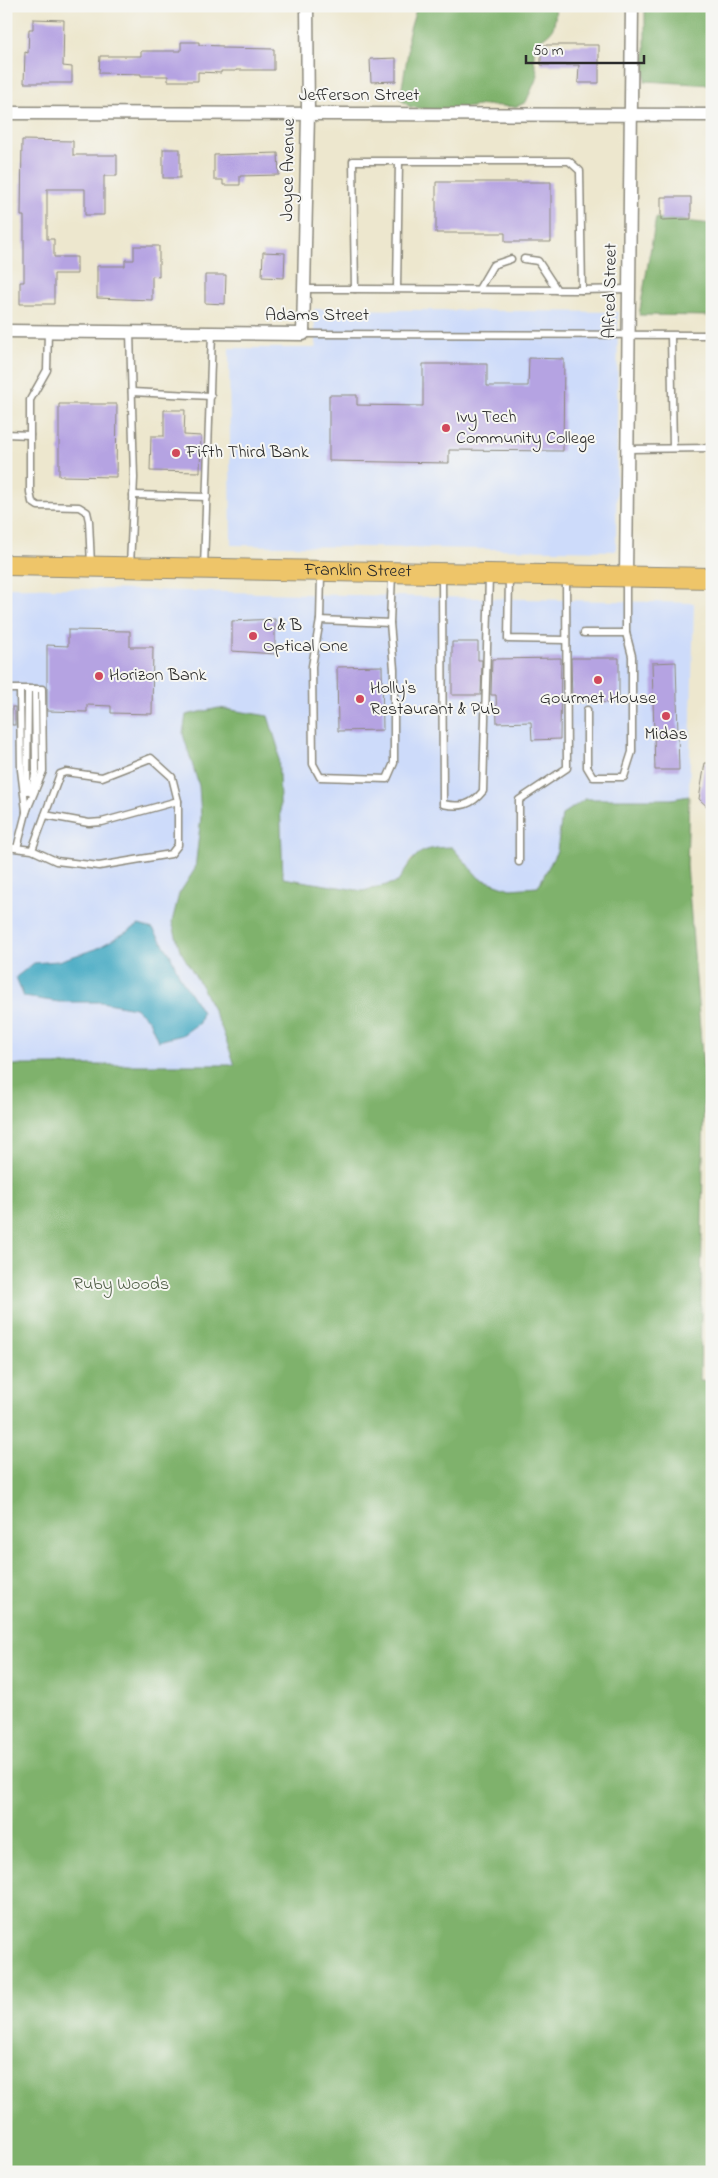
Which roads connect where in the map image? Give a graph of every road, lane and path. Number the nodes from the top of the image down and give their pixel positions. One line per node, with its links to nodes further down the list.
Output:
1 (308, 6): 4 (street, Joyce Avenue)
2 (632, 6): 5 (street, Alfred Street)
3 (6, 113): 4 (street, Jefferson Street)
4 (308, 114): 5 (street, Jefferson Street); 11 (street, Joyce Avenue)
5 (630, 115): 6 (street, Jefferson Street); 14 (street, Alfred Street)
6 (712, 115)
7 (399, 162): 10 (lane); 12 (lane); 16 (lane)
8 (511, 259): 13 (lane)
9 (524, 259): 15 (lane)
10 (398, 288): 12 (lane); 13 (lane)
11 (304, 289): 12 (lane); 21 (street, Joyce Avenue)
12 (355, 289)
13 (479, 289): 15 (lane)
14 (628, 289): 16 (lane); 23 (street, Alfred Street)
15 (556, 290): 16 (lane)
16 (582, 290)
17 (6, 331): 18 (street, Adams Street)
18 (48, 332): 19 (street, Adams Street); 28 (lane)
19 (130, 332): 20 (street, Adams Street); 25 (lane)
20 (212, 333): 21 (street, Adams Street); 26 (lane)
21 (303, 334): 23 (lane, Adams Street)
22 (712, 335): 24 (lane, Adams Street)
23 (628, 336): 24 (lane, Adams Street); 31 (street, Alfred Street)
24 (671, 336): 29 (lane)
25 (132, 392): 26 (lane); 32 (lane)
26 (211, 396): 33 (lane)
27 (6, 434): 28 (lane)
28 (30, 435): 35 (lane)
29 (673, 448): 30 (lane); 31 (lane)
30 (712, 448)
31 (627, 449): 44 (street, Alfred Street)
32 (133, 495): 33 (lane); 36 (lane)
33 (207, 497): 37 (lane)
34 (6, 565): 35 (main road, Franklin Street)
35 (91, 566): 36 (main road, Franklin Street)
36 (130, 567): 37 (main road, Franklin Street)
37 (204, 569): 38 (main road, Franklin Street)
38 (321, 571): 39 (main road, Franklin Street); 46 (lane)
39 (392, 572): 40 (main road, Franklin Street); 47 (lane)
40 (442, 573): 41 (main road, Franklin Street); 41 (lane)
41 (489, 574): 42 (main road, Franklin Street)
42 (509, 574): 43 (main road, Franklin Street); 50 (lane)
43 (566, 577): 44 (main road, Franklin Street); 50 (lane)
44 (626, 577): 45 (main road, Franklin Street); 49 (lane)
45 (712, 578)
46 (320, 620): 47 (lane); 47 (lane)
47 (390, 623)
48 (584, 633): 49 (lane)
49 (626, 634): 53 (lane)
50 (566, 640): 60 (lane)
51 (6, 689): 52 (lane)
52 (28, 689): 55 (lane); 55 (lane)
53 (587, 710)
54 (178, 801): 56 (lane); 56 (lane); 59 (lane)
55 (26, 812): 58 (lane)
56 (45, 815): 59 (lane)
57 (6, 847): 58 (lane)
58 (17, 848): 59 (lane)
59 (32, 850)
60 (519, 862)

